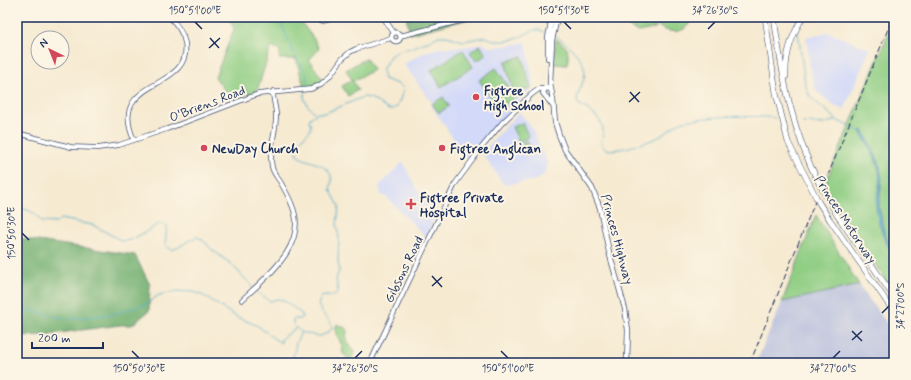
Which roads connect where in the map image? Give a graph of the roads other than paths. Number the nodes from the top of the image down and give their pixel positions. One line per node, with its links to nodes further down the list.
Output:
1 (169, 17): 20 (street)
2 (315, 17): 5 (street)
3 (322, 17): 4 (street)
4 (326, 17)
5 (338, 17)
6 (383, 17): 13 (street)
7 (476, 17): 14 (street, O'Briens Road)
8 (525, 17): 11 (street)
9 (765, 17): 23 (highway, Princes Motorway, bridge)
10 (774, 17): 18 (highway, Princes Motorway)
11 (554, 19): 17 (main road, Princes Highway)
12 (802, 19): 18 (highway)
13 (394, 33): 14 (street); 15 (street)
14 (400, 36): 15 (street, O'Briens Road)
15 (391, 38): 16 (street, O'Briens Road)
16 (273, 91): 20 (street, O'Briens Road); 22 (street)
17 (547, 91): 24 (street, Gibsons Road); 25 (main road, Princes Highway)
18 (791, 112): 21 (highway, Princes Motorway)
19 (17, 133): 20 (street, O'Briens Road)
20 (134, 140)
21 (893, 296)
22 (242, 300)
23 (894, 312)
24 (370, 363)
25 (627, 363)

